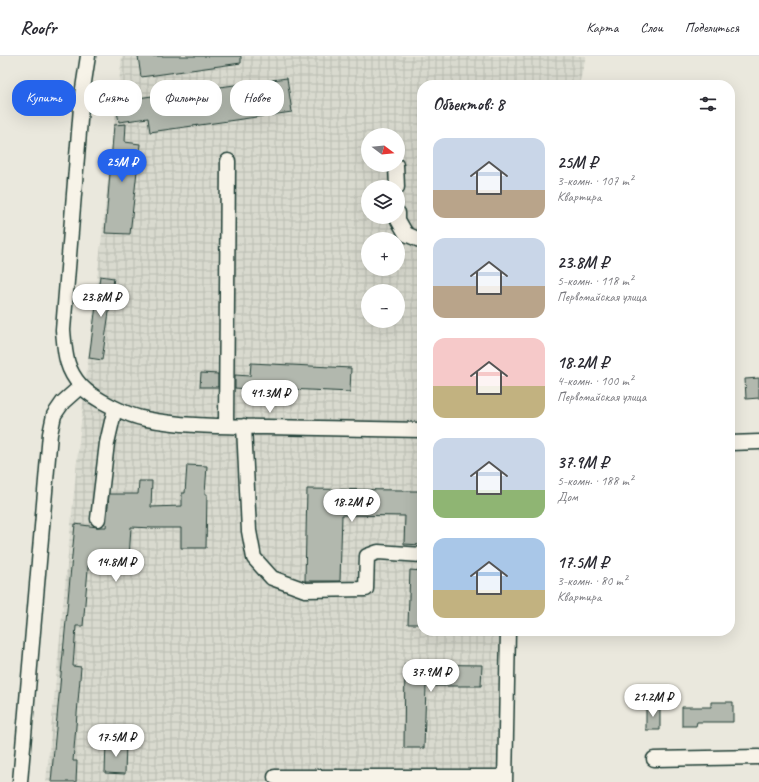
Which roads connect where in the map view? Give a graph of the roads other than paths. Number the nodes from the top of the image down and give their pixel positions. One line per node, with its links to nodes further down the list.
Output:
1 (88, 56): 5 (street)
2 (228, 161): 7 (street)
3 (400, 224): 4 (street)
4 (417, 239)
5 (81, 386): 6 (street); 19 (street)
6 (115, 408): 7 (street); 12 (street)
7 (226, 426): 8 (street)
8 (244, 426): 9 (street); 13 (street)
9 (417, 430)
10 (759, 442): 11 (street)
11 (735, 443)
12 (98, 518)
13 (417, 555)
14 (508, 636): 18 (street)
15 (759, 757): 16 (street)
16 (654, 759)
17 (275, 777): 18 (street)
18 (505, 779)
19 (20, 782)

